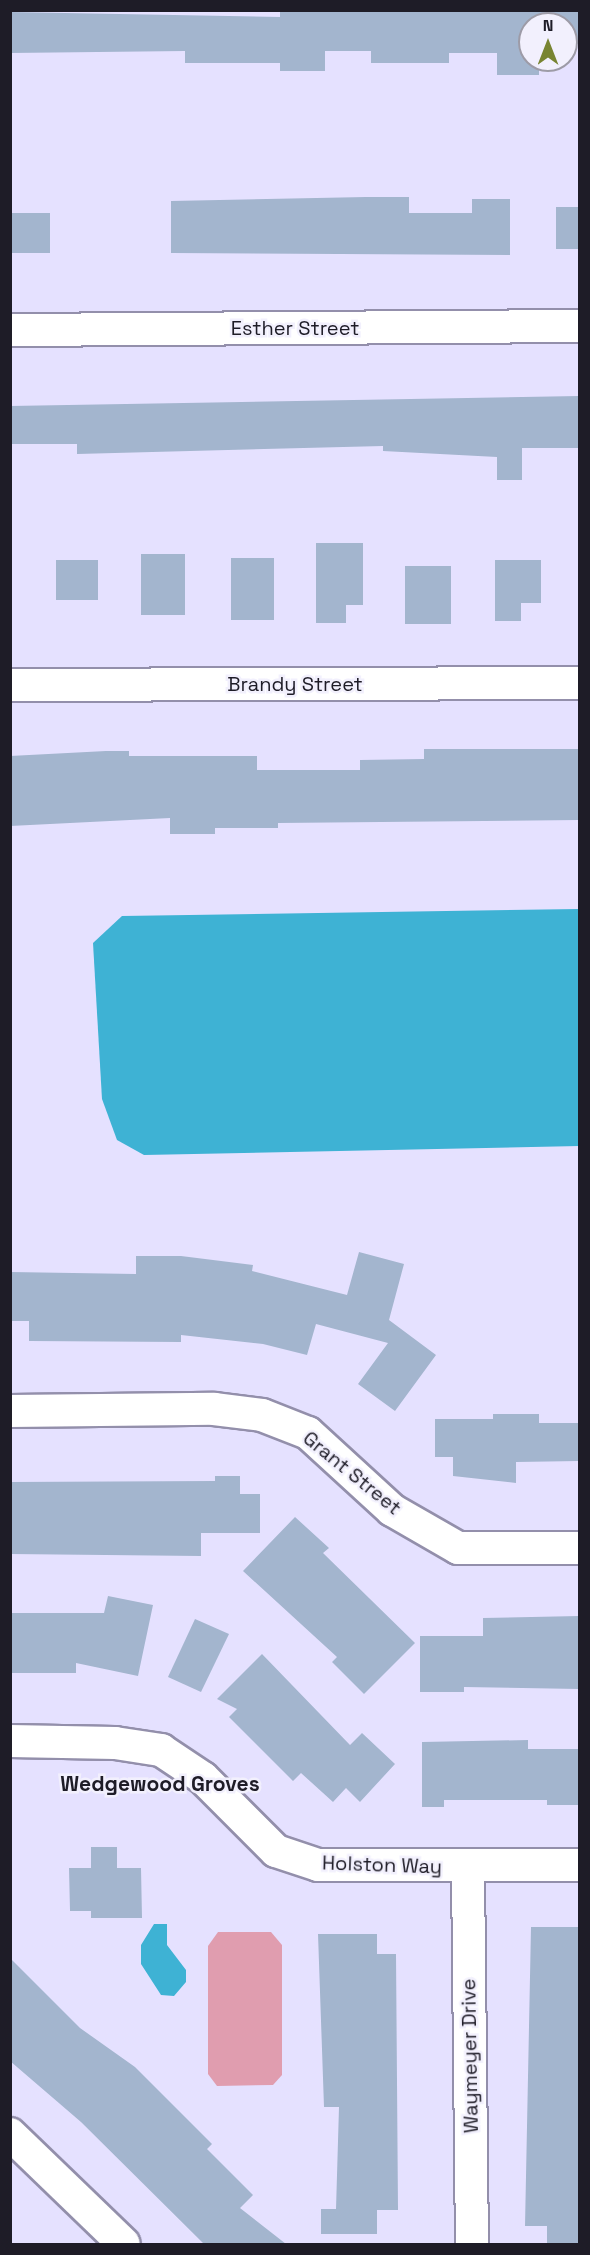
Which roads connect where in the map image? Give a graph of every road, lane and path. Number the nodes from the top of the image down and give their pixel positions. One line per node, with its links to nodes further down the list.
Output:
1 (579, 326): 2 (street, Esther Street)
2 (10, 330)
3 (579, 682): 4 (street, Brandy Street)
4 (10, 685)
5 (10, 1411): 6 (street, Grant Street)
6 (579, 1548)
7 (10, 1741): 9 (street, Holston Way)
8 (579, 1866): 9 (street, Holston Way)
9 (468, 1868): 12 (street, Waymeyer Drive)
10 (10, 2134): 11 (street)
11 (124, 2244)
12 (472, 2244)

